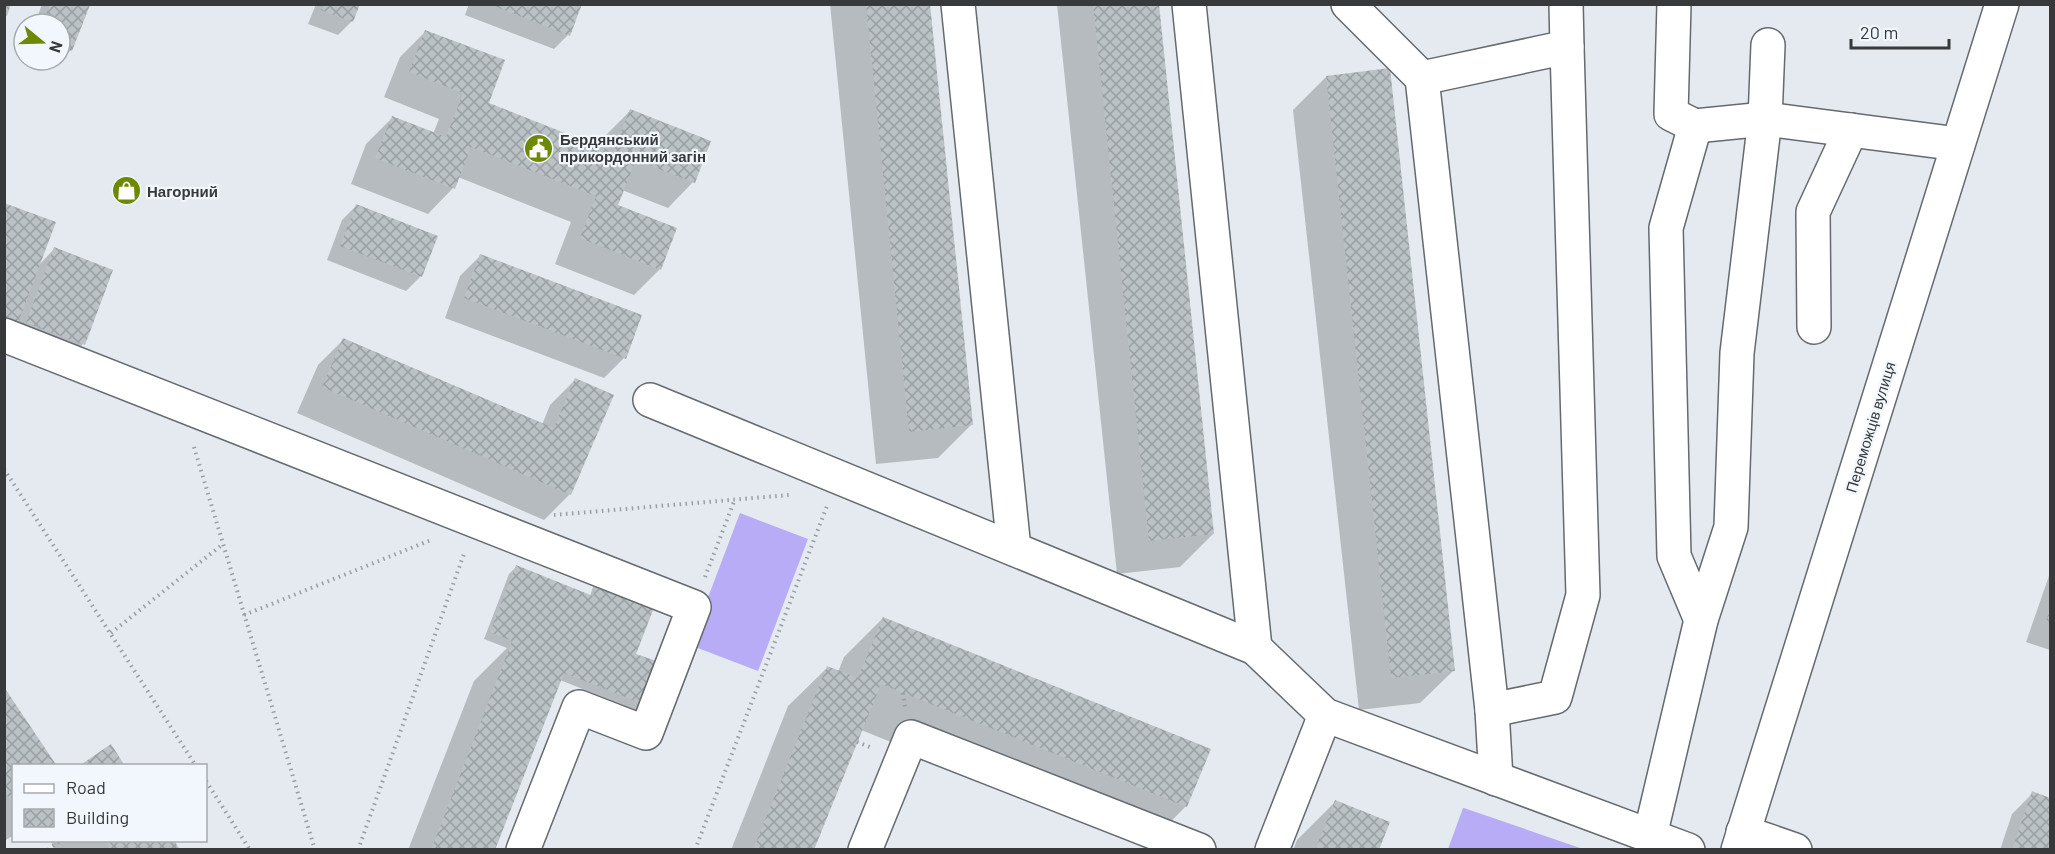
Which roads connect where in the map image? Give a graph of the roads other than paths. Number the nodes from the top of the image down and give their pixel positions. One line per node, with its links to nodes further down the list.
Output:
1 (958, 4): 17 (street)
2 (1189, 4): 19 (street)
3 (1348, 4): 9 (street)
4 (1566, 4): 8 (street)
5 (1674, 4): 11 (street)
6 (2002, 4): 13 (street, Переможців вулиця)
7 (1768, 45): 10 (street)
8 (1567, 47): 9 (street); 20 (street)
9 (1422, 78): 20 (street)
10 (1766, 119): 11 (street); 12 (street); 18 (street)
11 (1695, 126): 18 (street)
12 (1851, 130): 13 (street); 14 (street)
13 (1958, 144): 24 (street, Переможців вулиця)
14 (1814, 327)
15 (4, 335): 25 (street)
16 (650, 400): 17 (street)
17 (1014, 549): 19 (street)
18 (1701, 620): 23 (street)
19 (1255, 648): 21 (street)
20 (1492, 710): 22 (street)
21 (1324, 715): 22 (street); 28 (street)
22 (1497, 779): 23 (street)
23 (1650, 836): 29 (street)
24 (1740, 841): 30 (street)
25 (523, 849)
26 (865, 849): 27 (street)
27 (1199, 849)
28 (1272, 849)
29 (1688, 849)
30 (1795, 849)

